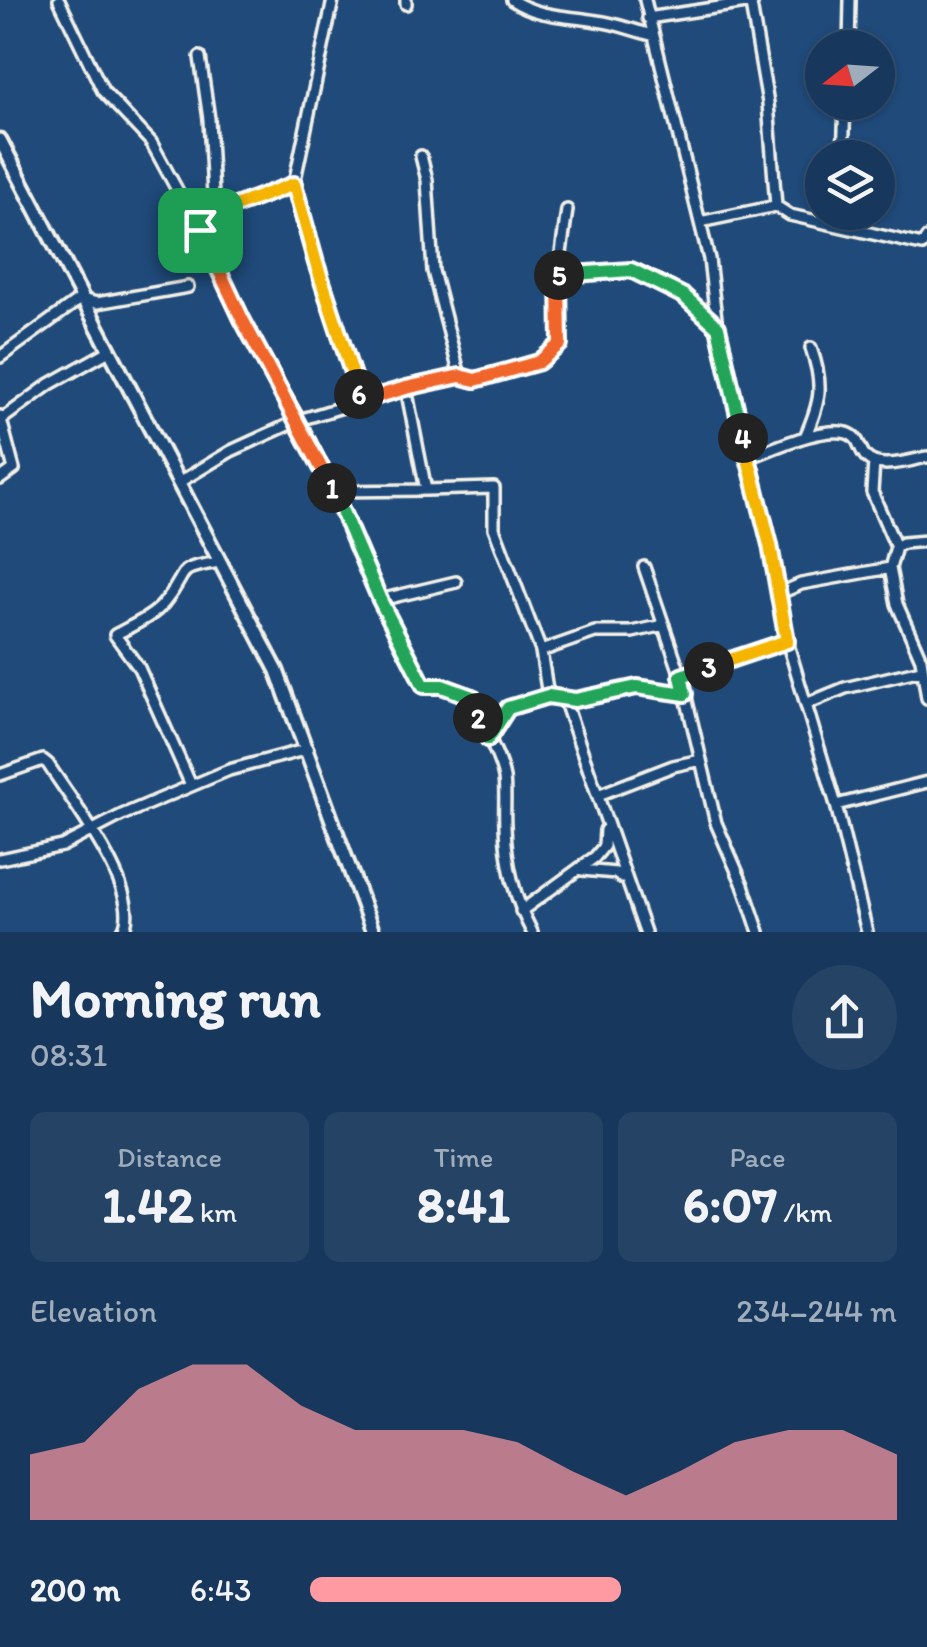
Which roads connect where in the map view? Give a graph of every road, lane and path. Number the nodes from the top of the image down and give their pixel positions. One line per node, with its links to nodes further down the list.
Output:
1 (59, 0): 19 (street)
2 (333, 0): 13 (street)
3 (512, 0): 9 (street)
4 (645, 0): 7 (street)
5 (850, 0): 8 (street)
6 (752, 2): 7 (street); 14 (street)
7 (648, 18): 9 (street)
8 (849, 30)
9 (652, 35): 18 (street)
10 (200, 58): 16 (street)
11 (0, 140): 24 (main road)
12 (421, 156): 29 (street)
13 (294, 184): 16 (street); 31 (street)
14 (776, 206): 17 (street); 18 (street)
15 (567, 210): 22 (street)
16 (214, 214): 19 (street)
17 (805, 216)
18 (700, 222): 25 (street)
19 (200, 230): 33 (street)
20 (873, 230): 21 (street)
21 (927, 238)
22 (558, 275): 25 (street); 29 (street)
23 (188, 287): 24 (street)
24 (80, 300): 27 (main road); 28 (street)
25 (718, 327): 36 (street)
26 (811, 348): 34 (street)
27 (109, 351): 32 (street); 39 (main road)
28 (0, 357)
29 (460, 376): 30 (street)
30 (406, 388): 31 (street); 40 (street)
31 (361, 401): 33 (street)
32 (1, 418): 38 (street)
33 (298, 420): 39 (street); 41 (street)
34 (805, 437): 36 (street); 37 (street)
35 (927, 457): 37 (street)
36 (748, 458): 48 (street)
37 (874, 462): 43 (street)
38 (0, 479)
39 (178, 483): 44 (main road)
40 (426, 490): 41 (street); 52 (street)
41 (334, 491): 49 (street)
42 (927, 542): 43 (street)
43 (896, 548): 46 (street)
44 (220, 562): 61 (main road); 65 (street)
45 (644, 567): 50 (street)
46 (890, 568): 48 (street); 53 (street)
47 (456, 582): 49 (street)
48 (778, 594): 51 (street)
49 (380, 600): 60 (street)
50 (664, 625): 52 (street); 54 (street)
51 (787, 641): 54 (street); 59 (street)
52 (542, 650): 56 (street)
53 (921, 670): 57 (street); 59 (street)
54 (681, 676): 55 (street)
55 (685, 694): 58 (street); 62 (street)
56 (548, 696): 58 (street); 60 (street)
57 (927, 698)
58 (564, 699): 66 (street)
59 (806, 704): 67 (street)
60 (488, 739): 73 (street)
61 (308, 748): 65 (street); 75 (main road)
62 (701, 760): 66 (street); 78 (street)
63 (0, 775): 69 (street)
64 (927, 782): 67 (street)
65 (191, 785): 69 (street)
66 (598, 795): 68 (street)
67 (836, 805): 79 (street)
68 (605, 823): 71 (street); 72 (street)
69 (91, 830): 70 (street); 74 (street)
70 (0, 859)
71 (582, 870): 72 (street); 73 (street)
72 (625, 881): 77 (street)
73 (521, 911): 76 (street)
74 (122, 932)
75 (373, 932)
76 (532, 932)
77 (644, 932)
78 (759, 932)
79 (867, 932)

